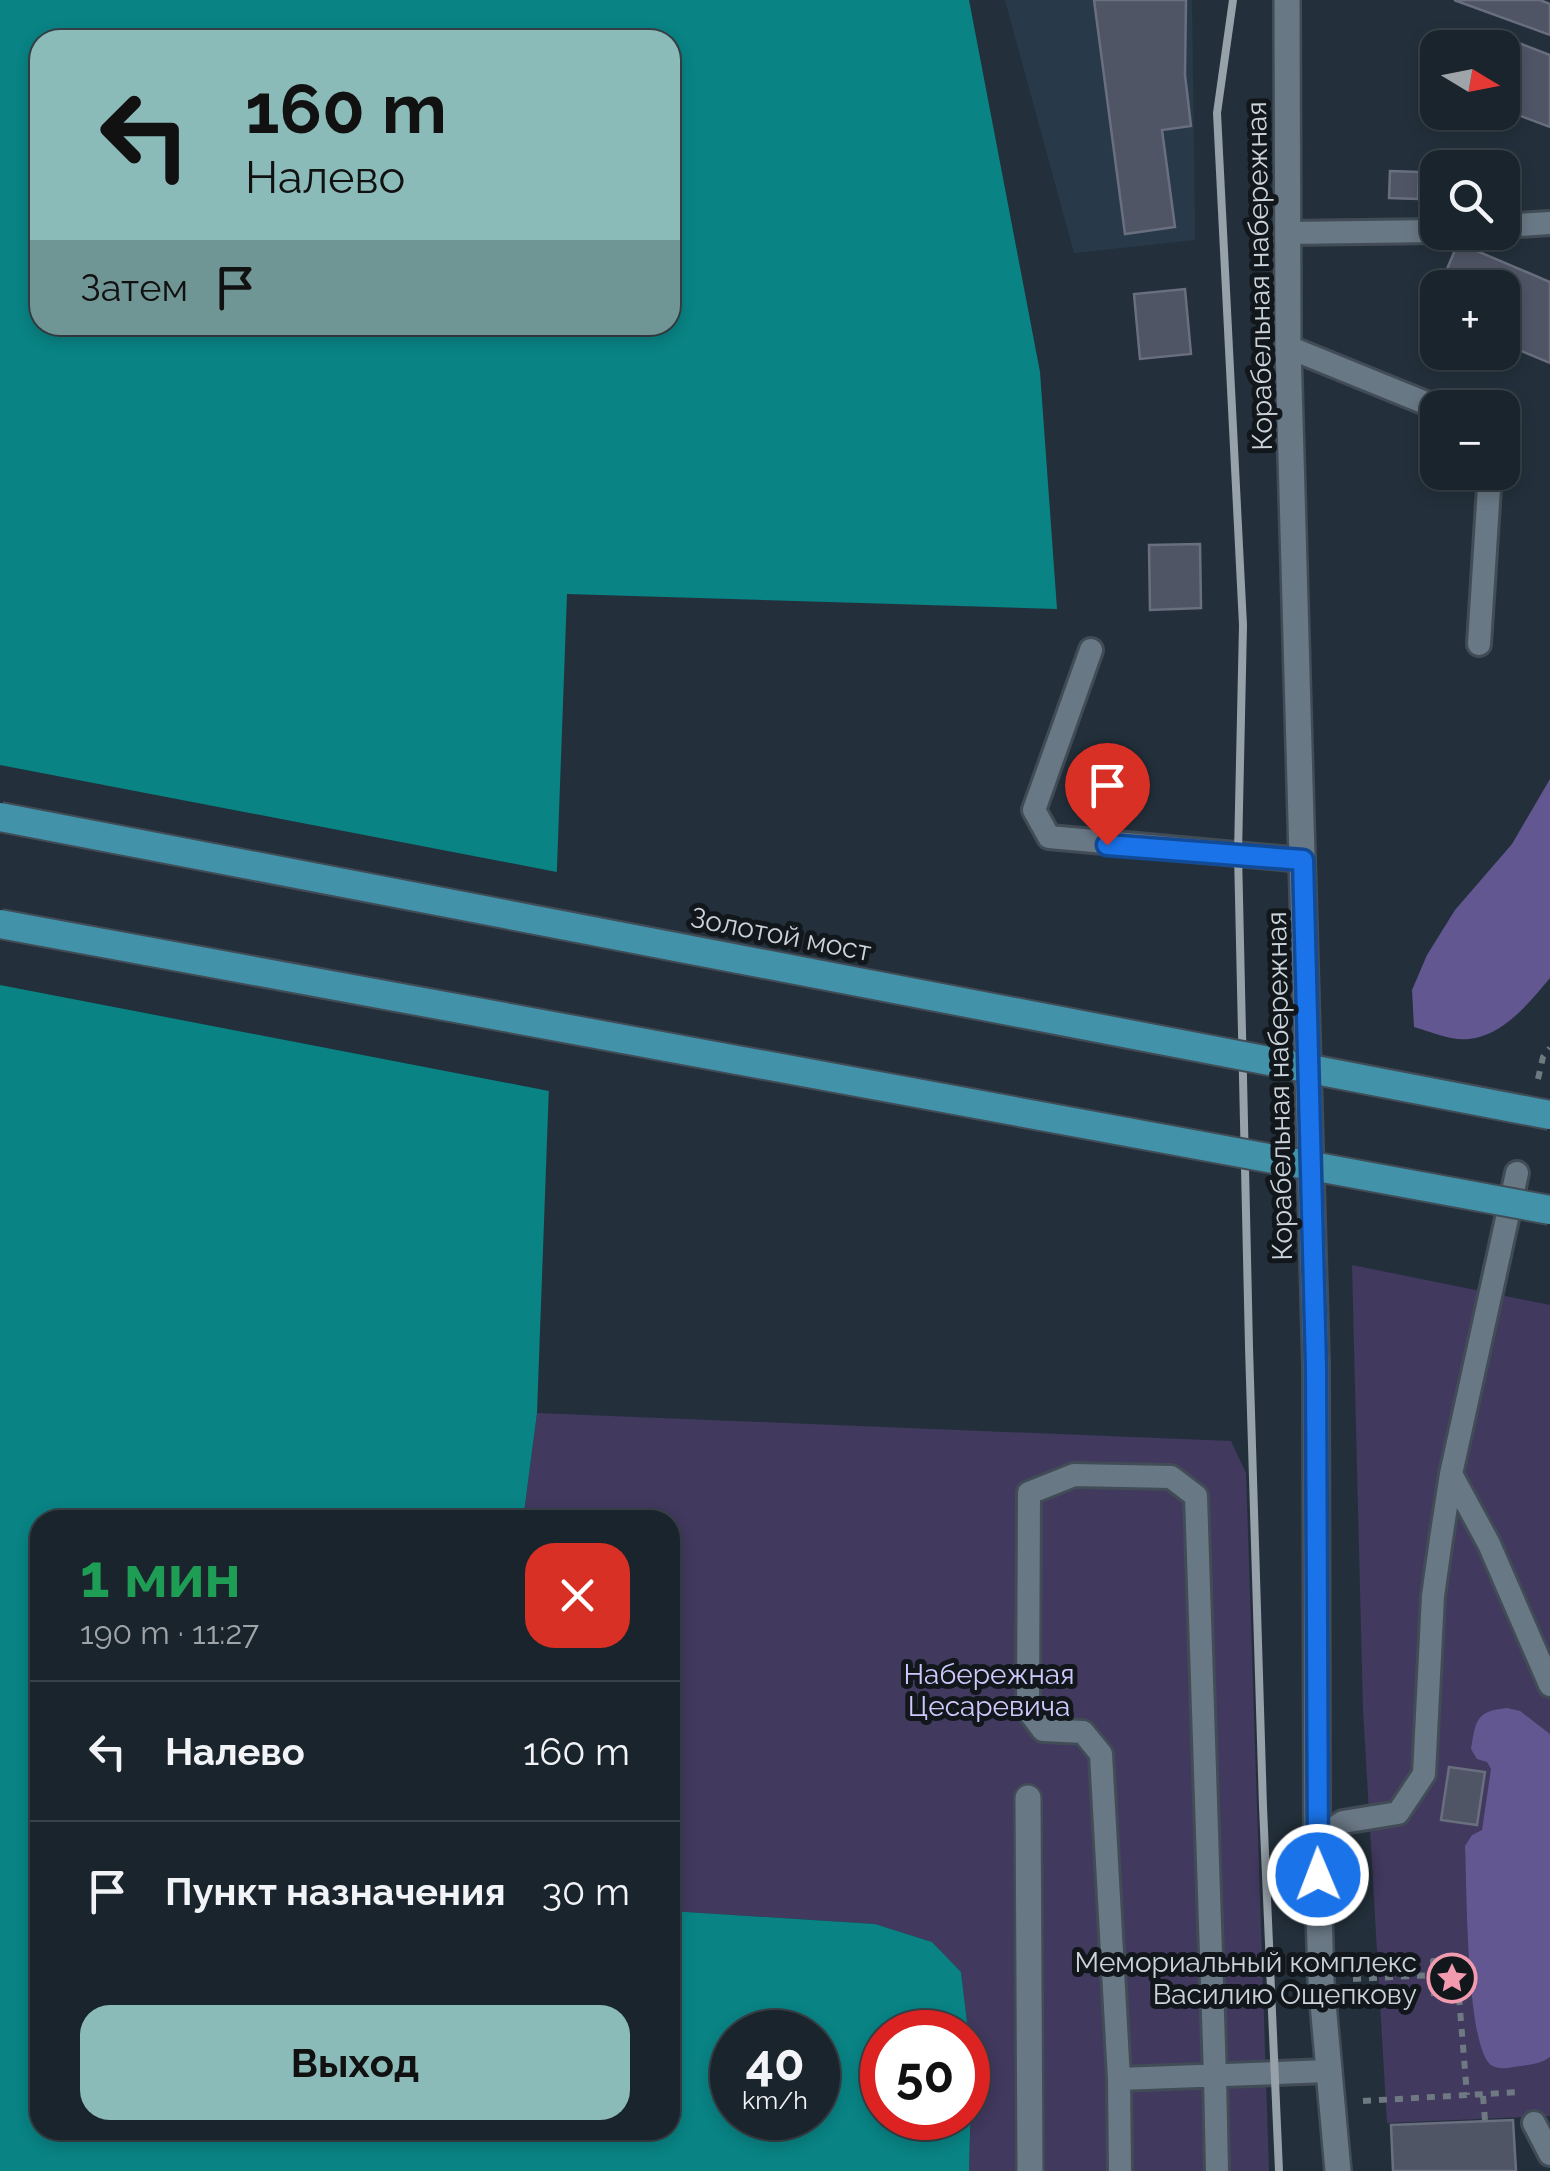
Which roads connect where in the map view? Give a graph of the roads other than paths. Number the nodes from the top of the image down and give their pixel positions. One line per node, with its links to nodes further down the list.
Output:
1 (1288, 0): 5 (main road, Корабельная набережная)
2 (1550, 223): 3 (lane)
3 (1520, 225)
4 (1420, 231): 5 (lane)
5 (1287, 233): 6 (main road, Корабельная набережная)
6 (1288, 347): 7 (lane); 12 (main road, Корабельная набережная)
7 (1420, 401)
8 (1489, 490): 9 (lane)
9 (1478, 644)
10 (1092, 650): 12 (lane)
11 (0, 817): 14 (highway, Золотой мост, bridge)
12 (1303, 860): 20 (main road, Корабельная набережная)
13 (0, 924): 16 (highway, bridge)
14 (1550, 1115)
15 (1517, 1173): 17 (lane)
16 (1550, 1210)
17 (1452, 1474): 18 (lane); 20 (lane)
18 (1550, 1686)
19 (1028, 1798): 26 (main road)
20 (1318, 1840): 21 (main road, Корабельная набережная)
21 (1328, 2071): 22 (lane); 29 (main road, Корабельная набережная)
22 (1215, 2076): 23 (lane); 23 (lane); 28 (lane)
23 (1119, 2080): 27 (lane)
24 (1534, 2123): 25 (lane)
25 (1550, 2154)
26 (1030, 2171)
27 (1120, 2171)
28 (1217, 2171)
29 (1338, 2171)

